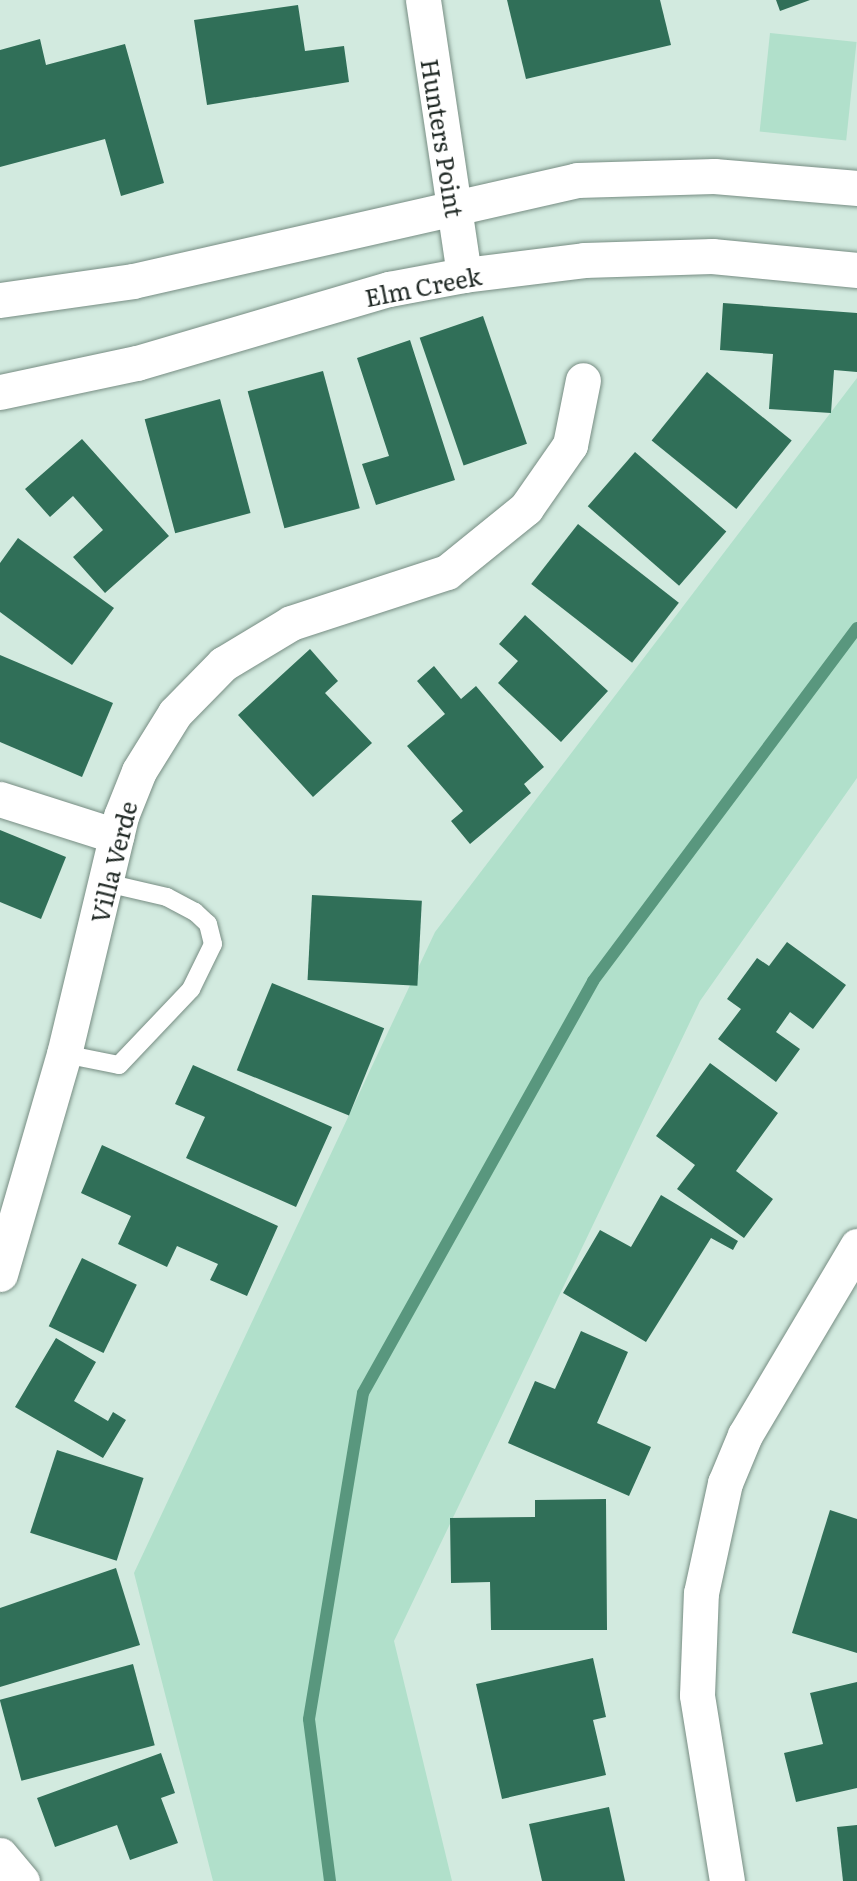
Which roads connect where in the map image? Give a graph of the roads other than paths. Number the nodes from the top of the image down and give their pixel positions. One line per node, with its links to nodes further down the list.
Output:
1 (422, 0): 3 (street, Hunters Point)
2 (857, 188): 3 (street)
3 (453, 204): 5 (street, Hunters Point); 6 (street)
4 (857, 270): 5 (street, Elm Creek)
5 (464, 275): 8 (street, Elm Creek)
6 (0, 300)
7 (583, 380): 10 (street, Villa Verde)
8 (0, 391)
9 (0, 799): 10 (street)
10 (116, 836): 11 (street, Villa Verde)
11 (107, 883): 12 (street, Villa Verde); 12 (lane)
12 (64, 1054): 14 (street, Villa Verde)
13 (857, 1246): 17 (street)
14 (0, 1274)
15 (0, 1855): 16 (street)
16 (22, 1881)
17 (727, 1881)

